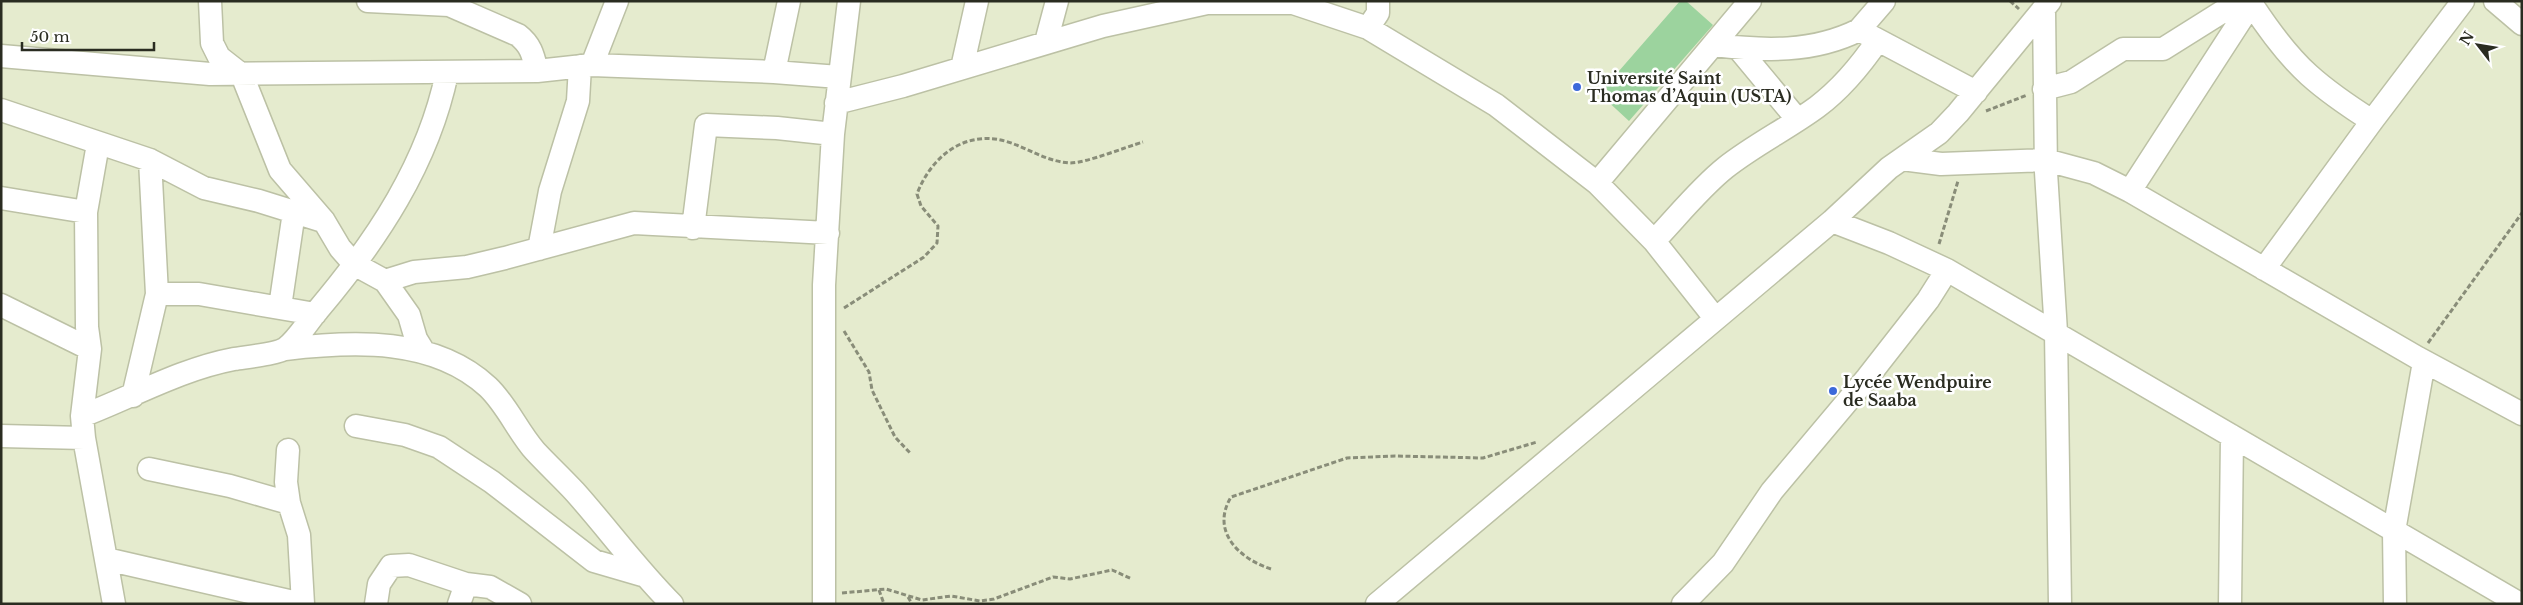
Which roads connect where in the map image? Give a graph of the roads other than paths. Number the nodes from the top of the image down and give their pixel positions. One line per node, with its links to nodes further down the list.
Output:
1 (210, 1): 29 (street)
2 (368, 1): 26 (street)
3 (790, 1): 27 (street)
4 (849, 1): 30 (street)
5 (977, 1): 25 (street)
6 (1056, 1): 20 (street)
7 (1378, 1): 17 (street)
8 (1750, 1): 21 (street)
9 (1884, 1): 18 (street)
10 (2463, 1): 36 (street)
11 (2495, 1): 16 (street)
12 (1291, 2): 17 (street); 20 (street)
13 (2252, 2): 31 (street); 36 (street); 43 (street)
14 (612, 3): 24 (street)
15 (2047, 6): 31 (street); 32 (street)
16 (2522, 24)
17 (1368, 28): 42 (street)
18 (1858, 30): 19 (street); 22 (street)
19 (1878, 40): 32 (street); 35 (street)
20 (1046, 42): 25 (street)
21 (1714, 45): 22 (street); 42 (street)
22 (1738, 48): 35 (street)
23 (1, 56): 29 (street)
24 (586, 65): 26 (street); 27 (street); 52 (street)
25 (962, 68): 33 (street)
26 (537, 71): 28 (street)
27 (774, 72): 30 (street)
28 (447, 73): 29 (street); 53 (street)
29 (242, 75): 47 (street)
30 (839, 77): 33 (street)
31 (2044, 89): 41 (street)
32 (1976, 92): 39 (street)
33 (836, 102): 37 (street)
34 (1, 110): 38 (street)
35 (1797, 119): 51 (street)
36 (2372, 121): 55 (street)
37 (833, 134): 49 (street); 50 (street)
38 (98, 144): 40 (street); 45 (street)
39 (1902, 159): 41 (street); 48 (street)
40 (150, 160): 46 (street); 57 (street)
41 (2046, 160): 43 (street); 62 (street)
42 (1597, 183): 51 (street)
43 (2130, 191): 55 (street)
44 (1, 198): 45 (street)
45 (86, 212): 63 (street)
46 (294, 212): 47 (street); 59 (street)
47 (324, 221): 53 (street)
48 (1832, 221): 54 (street); 61 (street)
49 (693, 228): 50 (street); 52 (street)
50 (828, 234): 81 (street)
51 (1654, 242): 61 (street)
52 (539, 249): 56 (street)
53 (354, 264): 56 (street); 60 (street)
54 (1939, 266): 62 (street); 88 (street)
55 (2264, 269): 66 (street)
56 (385, 281): 65 (street)
57 (157, 294): 59 (street); 67 (street)
58 (1, 305): 63 (street)
59 (280, 307): 60 (street)
60 (315, 314): 64 (street)
61 (1714, 318): 87 (street)
62 (2056, 332): 72 (street); 89 (street)
63 (90, 349): 69 (street)
64 (285, 349): 65 (street); 67 (street)
65 (424, 352): 79 (street)
66 (2421, 360): 68 (street); 77 (street)
67 (132, 396): 69 (street)
68 (2522, 414)
69 (82, 416): 73 (street)
70 (356, 426): 79 (street)
71 (1, 436): 73 (street)
72 (2232, 436): 77 (street); 90 (street)
73 (84, 438): 78 (street)
74 (288, 450): 76 (street)
75 (149, 469): 76 (street)
76 (289, 503): 83 (street)
77 (2394, 531): 91 (street); 92 (street)
78 (106, 559): 82 (street); 83 (street)
79 (642, 575): 86 (street)
80 (462, 594): 84 (street); 85 (street)
81 (824, 599)
82 (114, 604)
83 (302, 604)
84 (376, 604)
85 (520, 604)
86 (672, 604)
87 (1377, 604)
88 (1683, 604)
89 (2060, 604)
90 (2230, 604)
91 (2396, 604)
92 (2520, 604)

